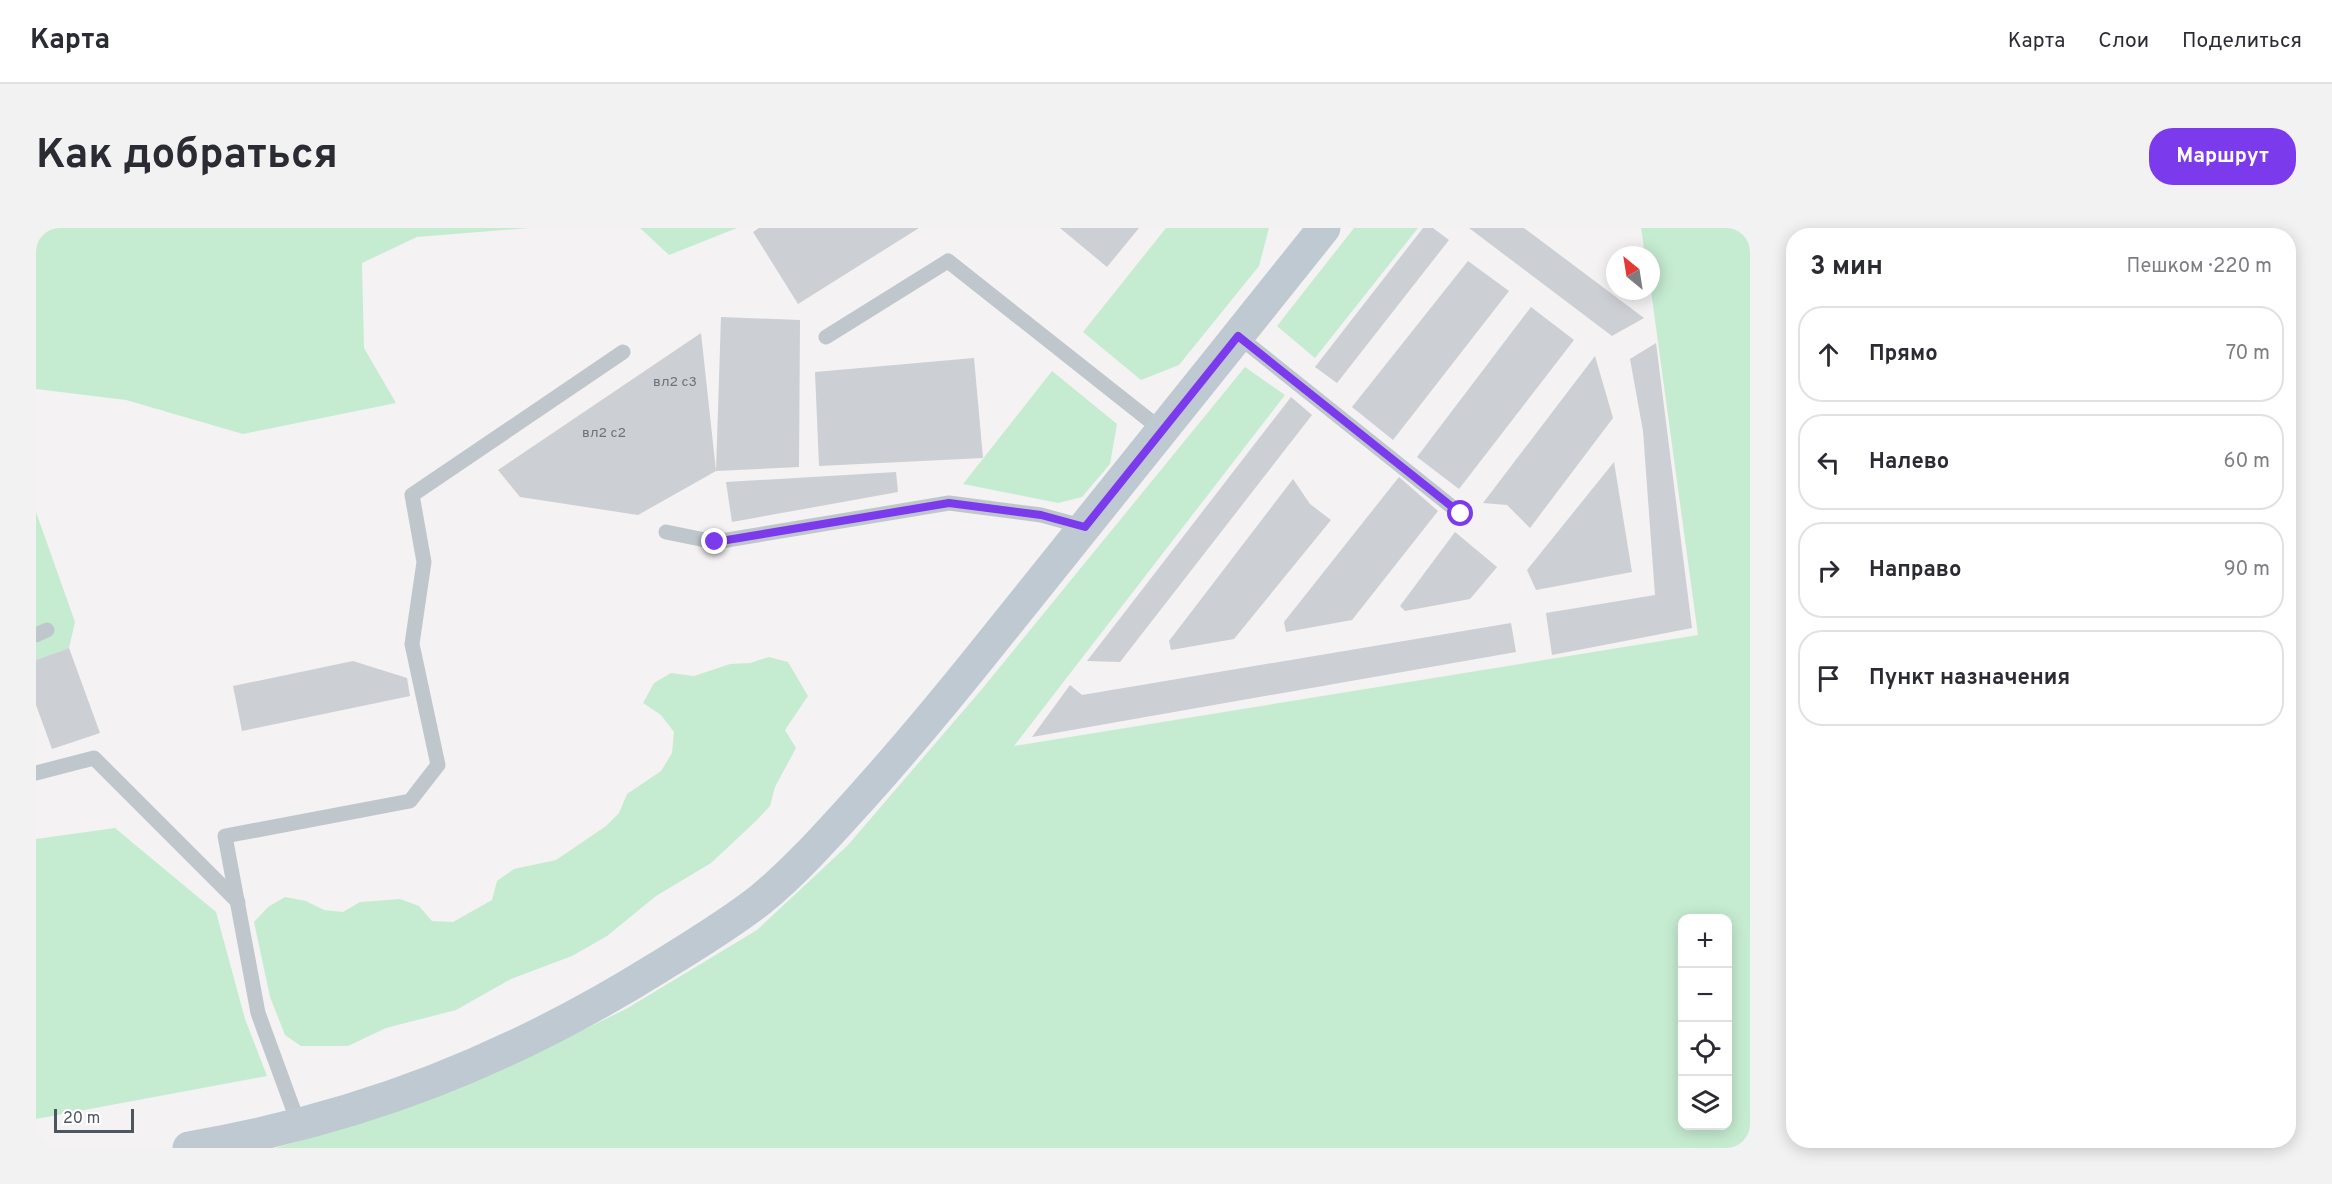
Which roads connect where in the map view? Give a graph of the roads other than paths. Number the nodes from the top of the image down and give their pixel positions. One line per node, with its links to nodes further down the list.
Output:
1 (1313, 232): 2 (street)
2 (1238, 336): 5 (street); 6 (lane)
3 (826, 337): 5 (lane)
4 (623, 352): 10 (lane)
5 (1163, 431): 7 (street)
6 (1461, 514)
7 (1085, 527): 8 (lane); 11 (street)
8 (666, 532)
9 (36, 773): 10 (lane)
10 (238, 902): 11 (lane)
11 (299, 1125): 12 (street)
12 (189, 1148)

